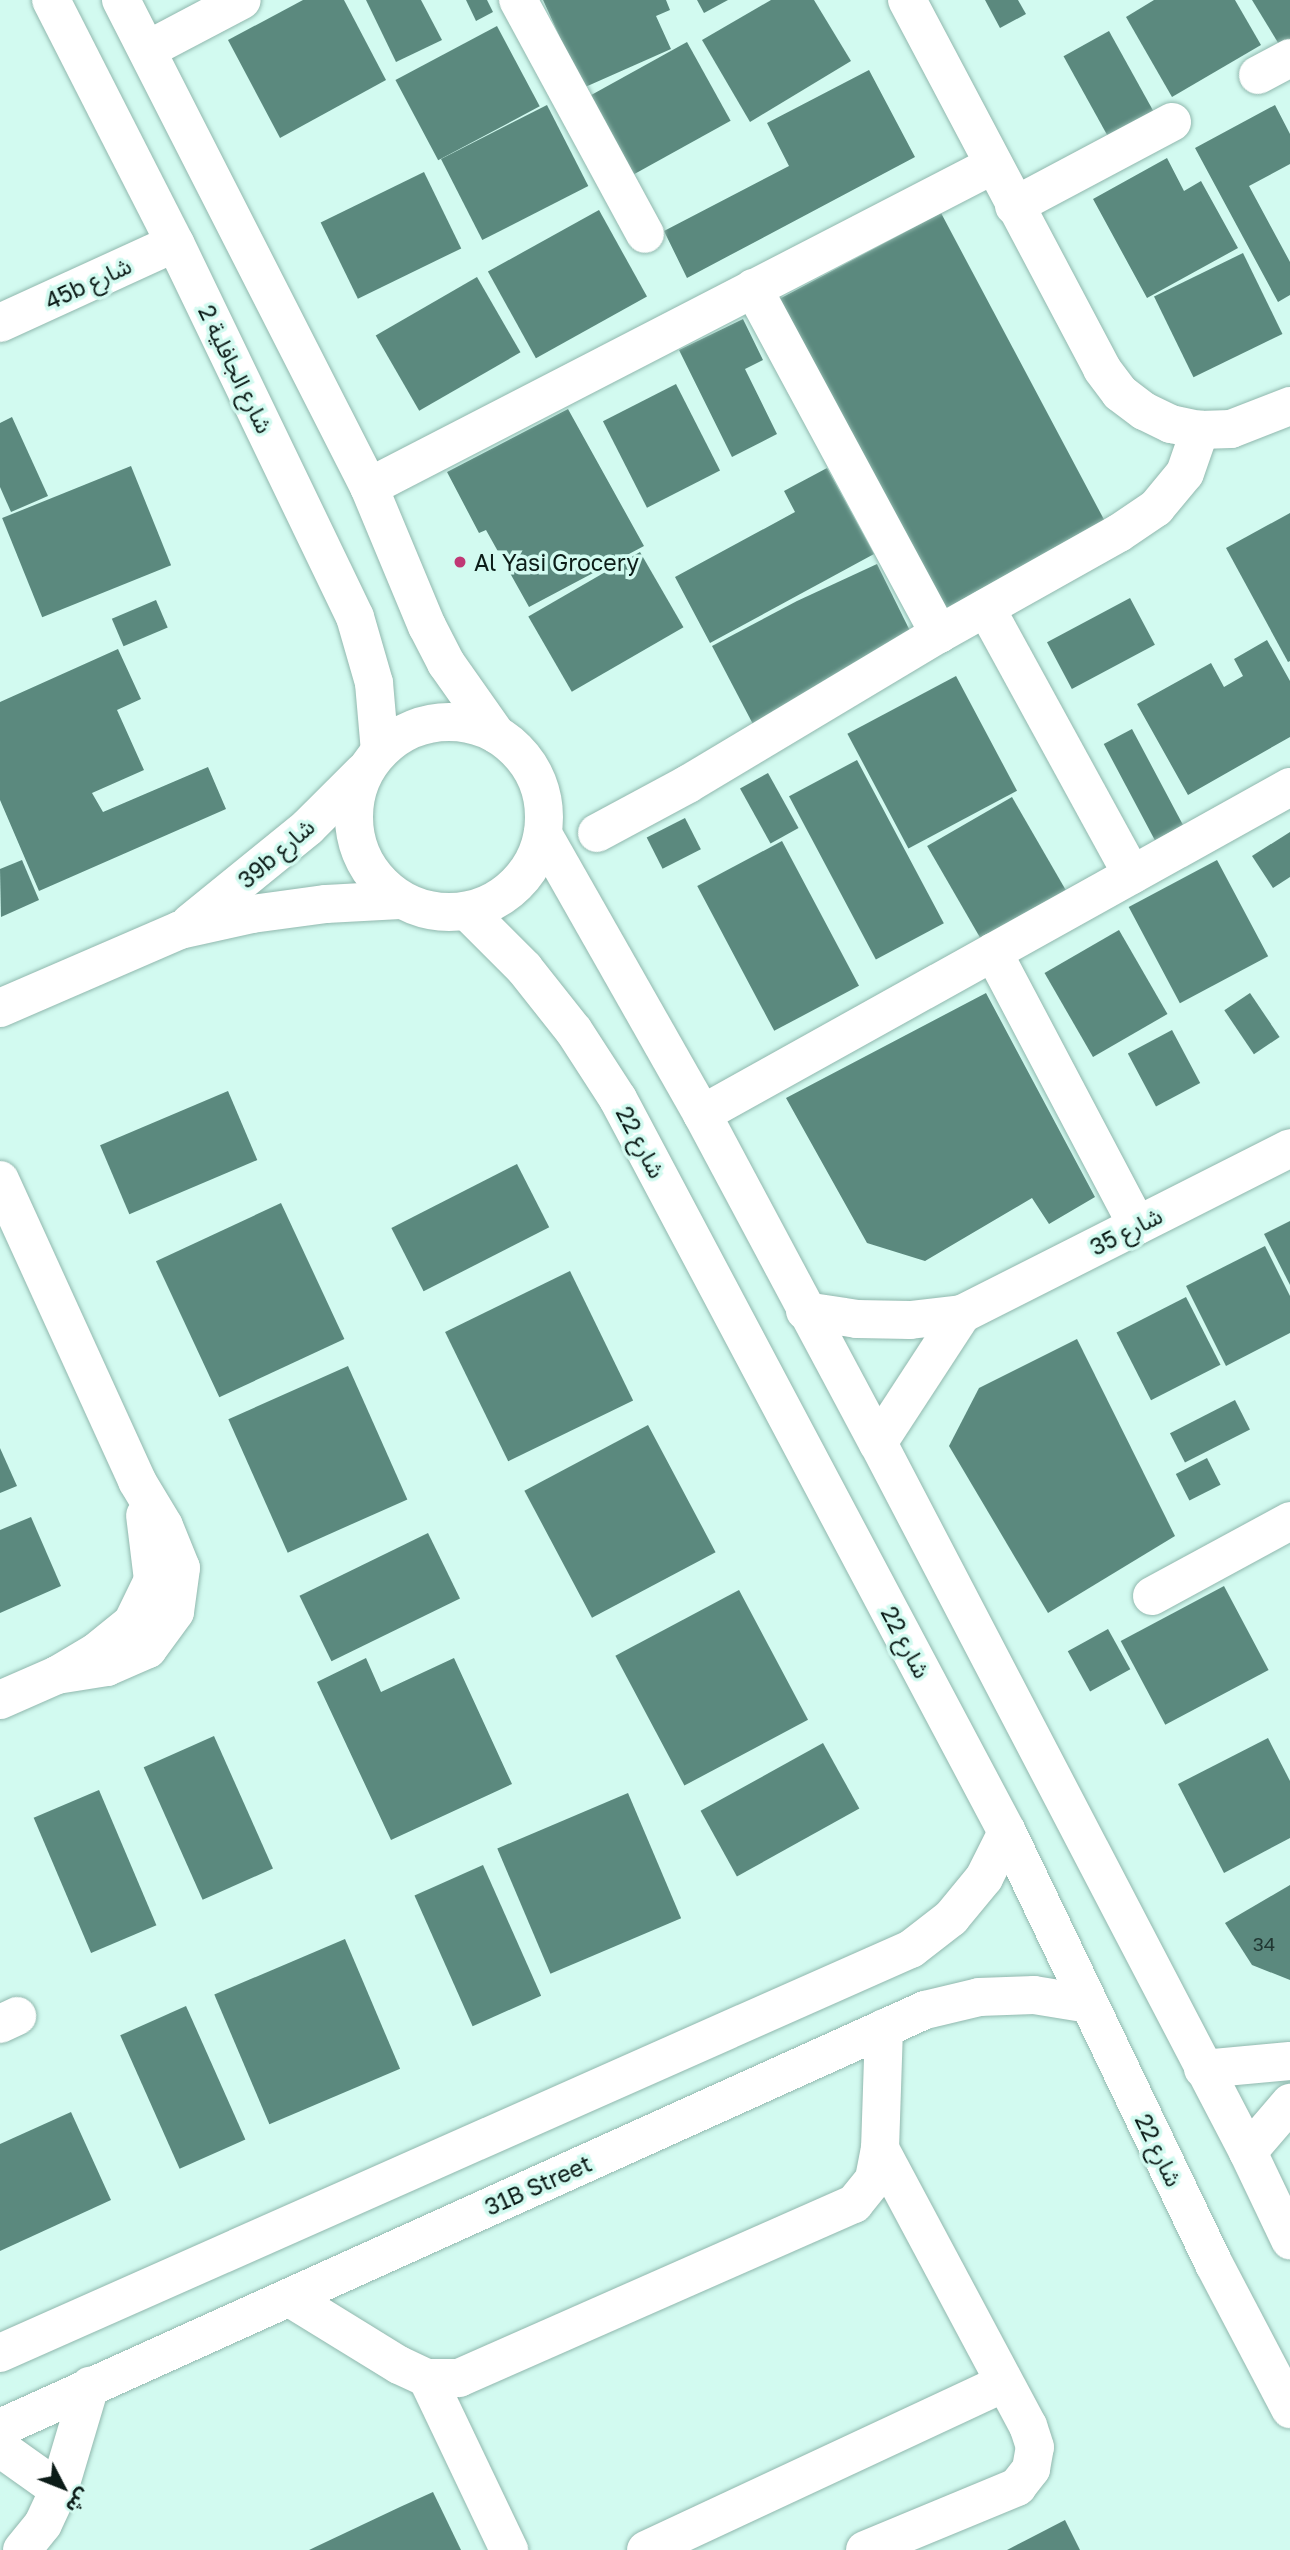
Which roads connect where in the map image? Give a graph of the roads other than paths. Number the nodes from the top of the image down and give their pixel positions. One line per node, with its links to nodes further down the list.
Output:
1 (51, 0): 11 (street, شارع الجافلية 2)
2 (121, 0): 6 (street)
3 (242, 0): 6 (street)
4 (518, 0): 10 (street)
5 (907, 0): 8 (street)
6 (147, 50): 16 (street)
7 (1172, 122): 9 (street)
8 (993, 165): 9 (street); 12 (street)
9 (1014, 206): 15 (street)
10 (645, 234)
11 (175, 243): 13 (street, 45b شارع); 20 (street, شارع الجافلية 2)
12 (753, 288): 16 (street); 18 (street)
13 (0, 323)
14 (1290, 406): 15 (street)
15 (1200, 430): 17 (street)
16 (369, 488): 19 (street)
17 (986, 608): 18 (street); 24 (street)
18 (939, 634): 22 (street)
19 (496, 734): 20 (street); 23 (street)
20 (373, 760): 25 (street); 27 (street, 39b شارع)
21 (1290, 787): 24 (street)
22 (597, 833)
23 (543, 834): 26 (street); 30 (street)
24 (1132, 875): 28 (street)
25 (400, 900): 26 (street); 27 (street, 39b شارع)
26 (467, 911): 40 (street, شارع 22)
27 (180, 930): 29 (street, 39b شارع)
28 (993, 952): 30 (street); 33 (street)
29 (0, 1008)
30 (702, 1114): 34 (street)
31 (1290, 1148): 33 (street, شارع 35)
32 (0, 1180): 39 (street)
33 (1137, 1226): 35 (street, شارع 35)
34 (805, 1311): 35 (street, شارع 35); 36 (street)
35 (962, 1314): 36 (street)
36 (878, 1443): 44 (street)
37 (1290, 1521): 38 (street)
38 (1152, 1596)
39 (0, 1700)
40 (1007, 1832): 41 (street, شارع 22); 50 (street)
41 (1089, 2004): 42 (street, 31B Street); 54 (street, شارع 22)
42 (884, 2028): 46 (street); 49 (street, 31B Street)
43 (1290, 2061): 44 (street)
44 (1203, 2069): 47 (street)
45 (1290, 2103): 47 (street)
46 (880, 2149): 51 (street); 52 (street)
47 (1248, 2152): 48 (street)
48 (1290, 2240)
49 (290, 2298): 51 (street); 53 (street, 31B Street)
50 (0, 2353)
51 (427, 2378): 59 (street)
52 (1004, 2383): 60 (street); 61 (street)
53 (90, 2386): 55 (street, 31B Street); 57 (street)
54 (1290, 2409)
55 (0, 2428)
56 (0, 2448): 57 (street)
57 (59, 2490): 58 (street)
58 (22, 2550)
59 (509, 2550)
60 (646, 2550)
61 (865, 2550)

